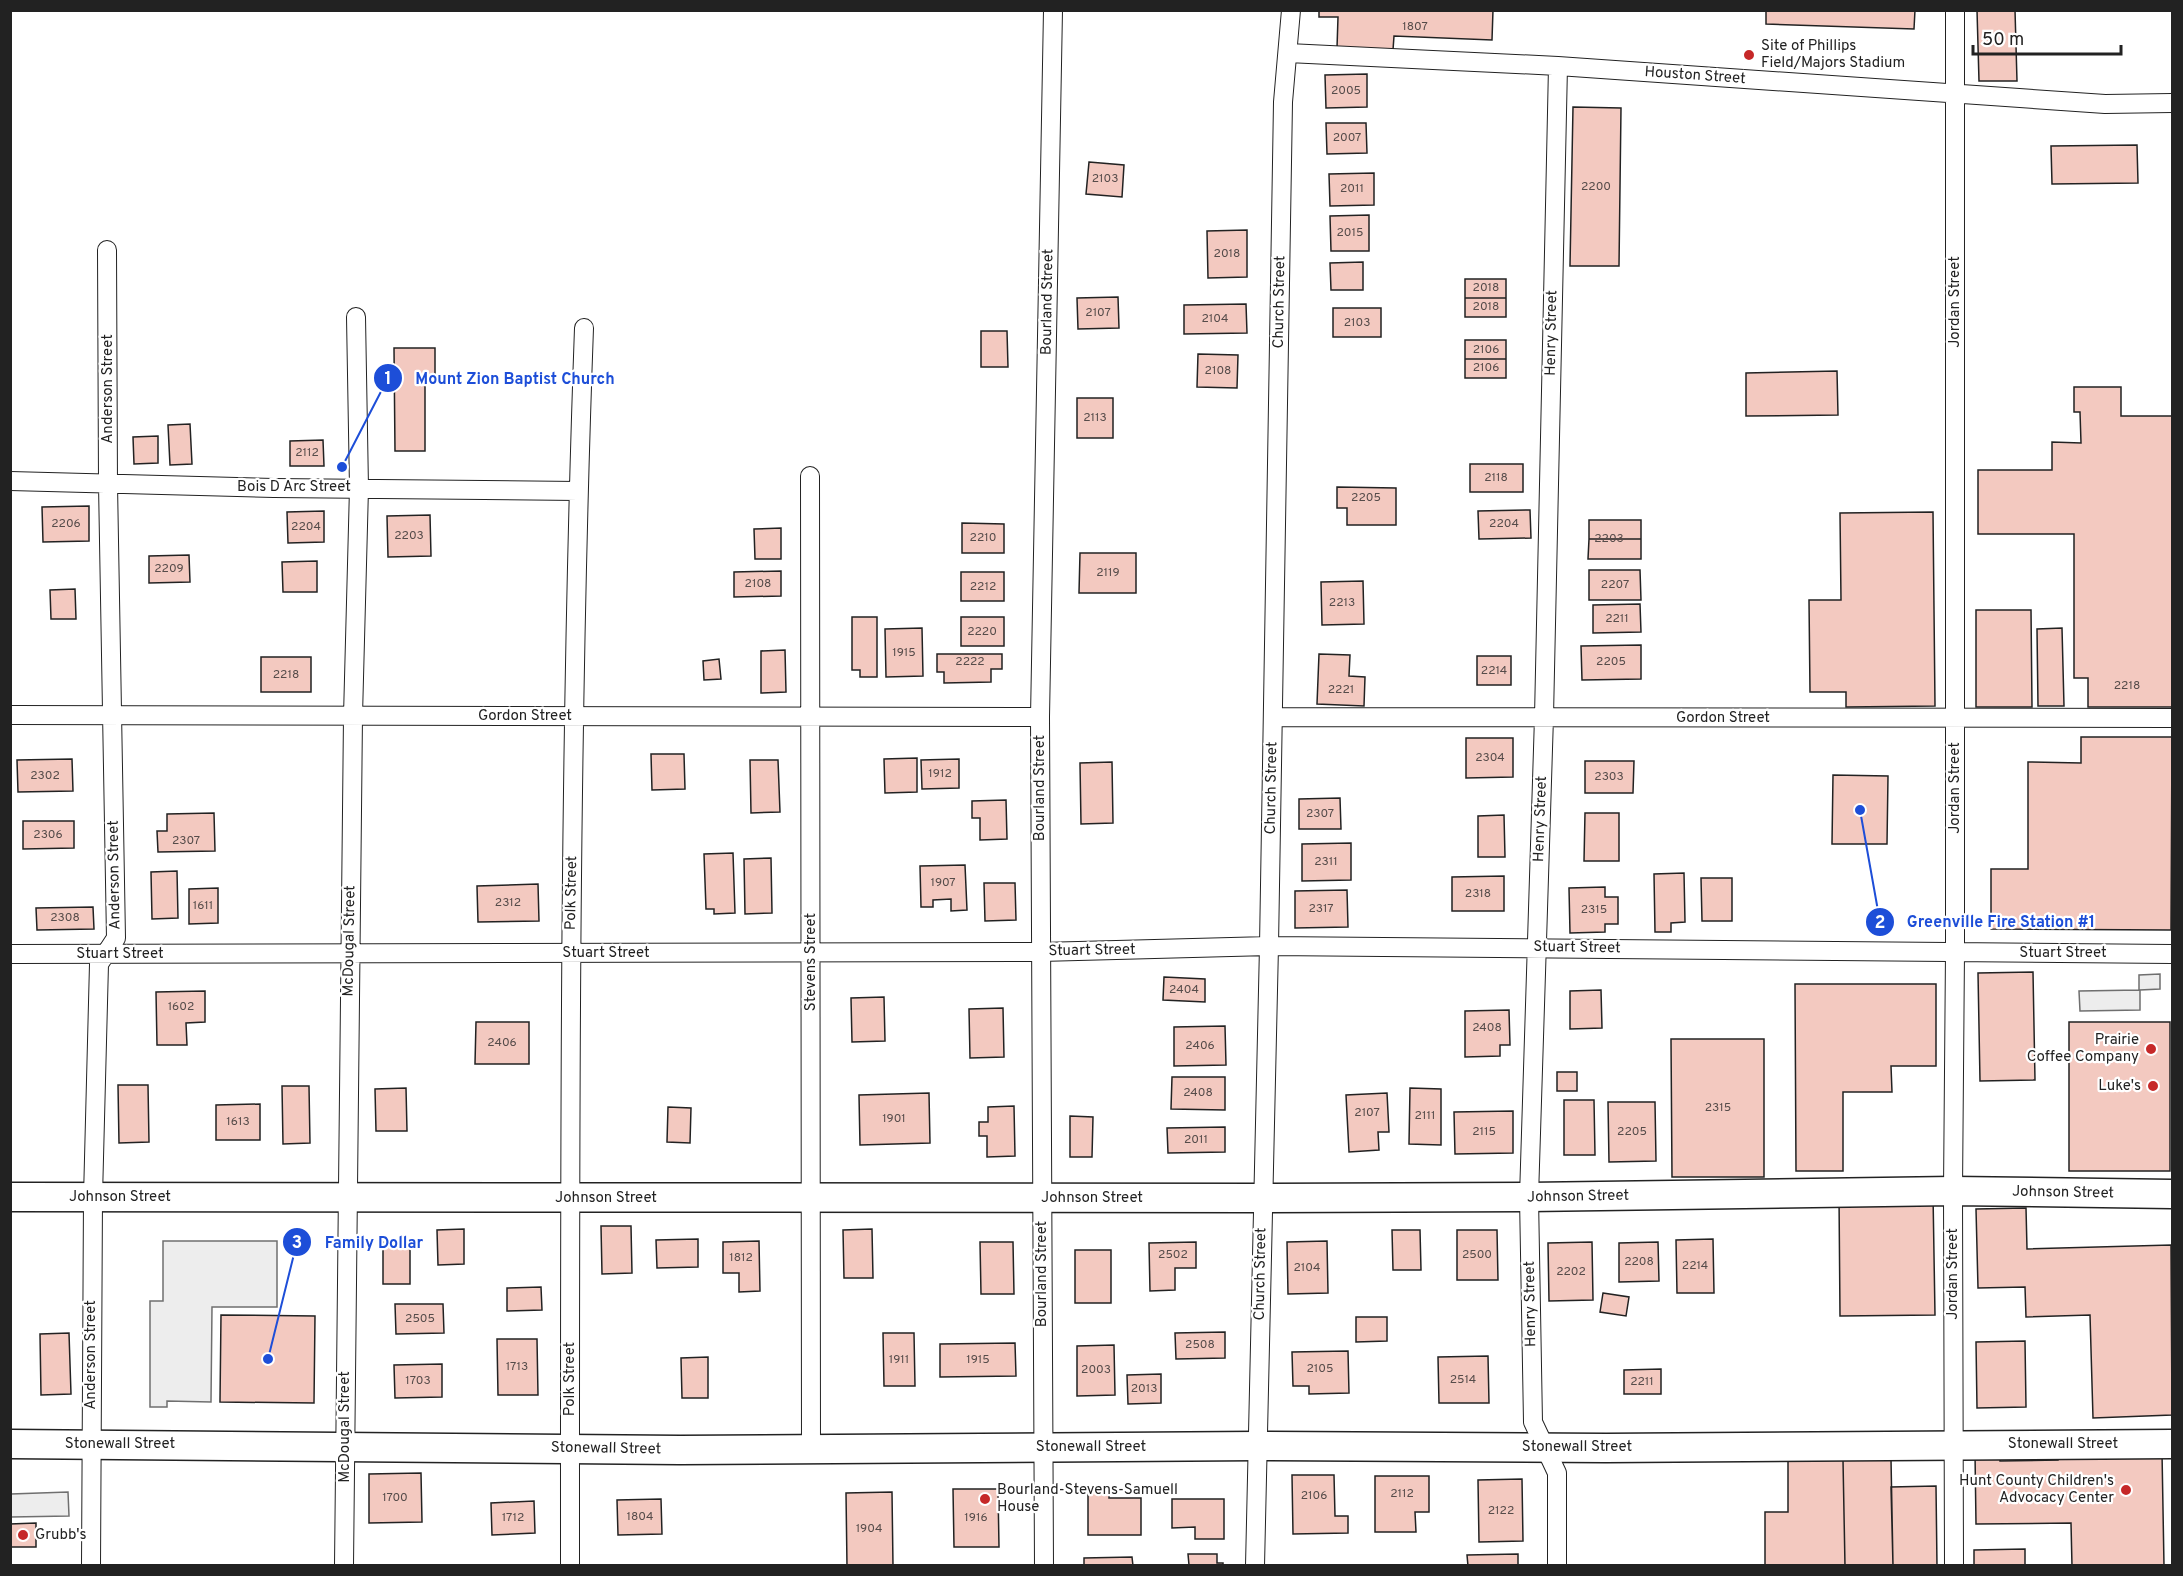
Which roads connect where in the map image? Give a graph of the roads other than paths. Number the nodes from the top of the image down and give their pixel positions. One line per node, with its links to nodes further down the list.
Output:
1 (1053, 10): 21 (street, Bourland Street)
2 (1291, 10): 4 (street, Church Street)
3 (1955, 10): 6 (street, Jordan Street)
4 (1288, 52): 5 (street, Houston Street); 22 (street, Church Street)
5 (1558, 66): 6 (street, Houston Street); 23 (street, Henry Street)
6 (1955, 94): 7 (street, Houston Street); 24 (street, Jordan Street)
7 (2172, 103)
8 (107, 250): 13 (street, Anderson Street)
9 (356, 317): 14 (street, McDougal Street)
10 (584, 328): 15 (street, Polk Street)
11 (810, 476): 20 (street, Stevens Street)
12 (10, 481): 13 (street, Bois D Arc Street)
13 (108, 484): 14 (street, Bois D Arc Street); 17 (street, Anderson Street)
14 (359, 488): 15 (street, Bois D Arc Street); 18 (street, McDougal Street)
15 (578, 491): 19 (street, Polk Street)
16 (10, 715): 17 (street, Gordon Street)
17 (112, 716): 18 (street, Gordon Street); 33 (street, Anderson Street)
18 (353, 716): 19 (street, Gordon Street); 34 (street, McDougal Street)
19 (576, 716): 20 (street, Gordon Street); 30 (street, Polk Street)
20 (811, 716): 21 (street, Gordon Street); 31 (street, Stevens Street)
21 (1040, 717): 28 (street, Bourland Street)
22 (1273, 717): 23 (street, Gordon Street); 26 (street, Church Street)
23 (1544, 717): 24 (street, Gordon Street); 27 (street, Henry Street)
24 (1955, 718): 25 (street, Gordon Street); 29 (street, Jordan Street)
25 (2172, 718)
26 (1269, 946): 27 (street, Stuart Street); 28 (street, Stuart Street); 45 (street, Church Street)
27 (1538, 948): 29 (street, Stuart Street); 42 (street, Henry Street)
28 (1040, 952): 31 (street, Stuart Street); 44 (street, Bourland Street)
29 (1955, 952): 35 (street, Stuart Street); 36 (street, Jordan Street)
30 (571, 953): 31 (street, Stuart Street); 34 (street, Stuart Street); 41 (street, Polk Street)
31 (811, 953): 43 (street, Stevens Street)
32 (10, 954): 33 (street, Stuart Street)
33 (107, 954): 34 (street, Stuart Street); 39 (street, Anderson Street)
34 (350, 954): 40 (street, McDougal Street)
35 (2172, 954)
36 (1953, 1191): 37 (main road, Johnson Street); 42 (main road, Johnson Street); 48 (street, Jordan Street)
37 (2172, 1194)
38 (10, 1197): 39 (main road, Johnson Street)
39 (93, 1197): 40 (main road, Johnson Street); 46 (street, Anderson Street)
40 (347, 1197): 41 (main road, Johnson Street); 50 (street, McDougal Street)
41 (570, 1197): 43 (main road, Johnson Street); 55 (street, Polk Street)
42 (1529, 1197): 45 (main road, Johnson Street); 52 (street, Henry Street)
43 (811, 1198): 44 (main road, Johnson Street); 53 (street, Stevens Street)
44 (1041, 1198): 45 (main road, Johnson Street); 54 (street, Bourland Street)
45 (1263, 1198): 51 (street, Church Street)
46 (91, 1443): 47 (main road, Stonewall Street); 50 (main road, Stonewall Street); 56 (street, Anderson Street)
47 (10, 1444)
48 (1954, 1444): 49 (main road, Stonewall Street); 52 (main road, Stonewall Street); 62 (street, Jordan Street)
49 (2172, 1444)
50 (345, 1446): 55 (main road, Stonewall Street); 57 (street, McDougal Street)
51 (1257, 1446): 52 (main road, Stonewall Street); 54 (main road, Stonewall Street); 60 (street, Church Street)
52 (1546, 1447): 61 (street, Henry Street)
53 (811, 1448): 54 (main road, Stonewall Street); 55 (main road, Stonewall Street)
54 (1042, 1448): 59 (street, Bourland Street)
55 (570, 1449): 58 (street, Polk Street)
56 (91, 1566)
57 (344, 1566)
58 (570, 1566)
59 (1044, 1566)
60 (1255, 1566)
61 (1557, 1566)
62 (1954, 1566)

